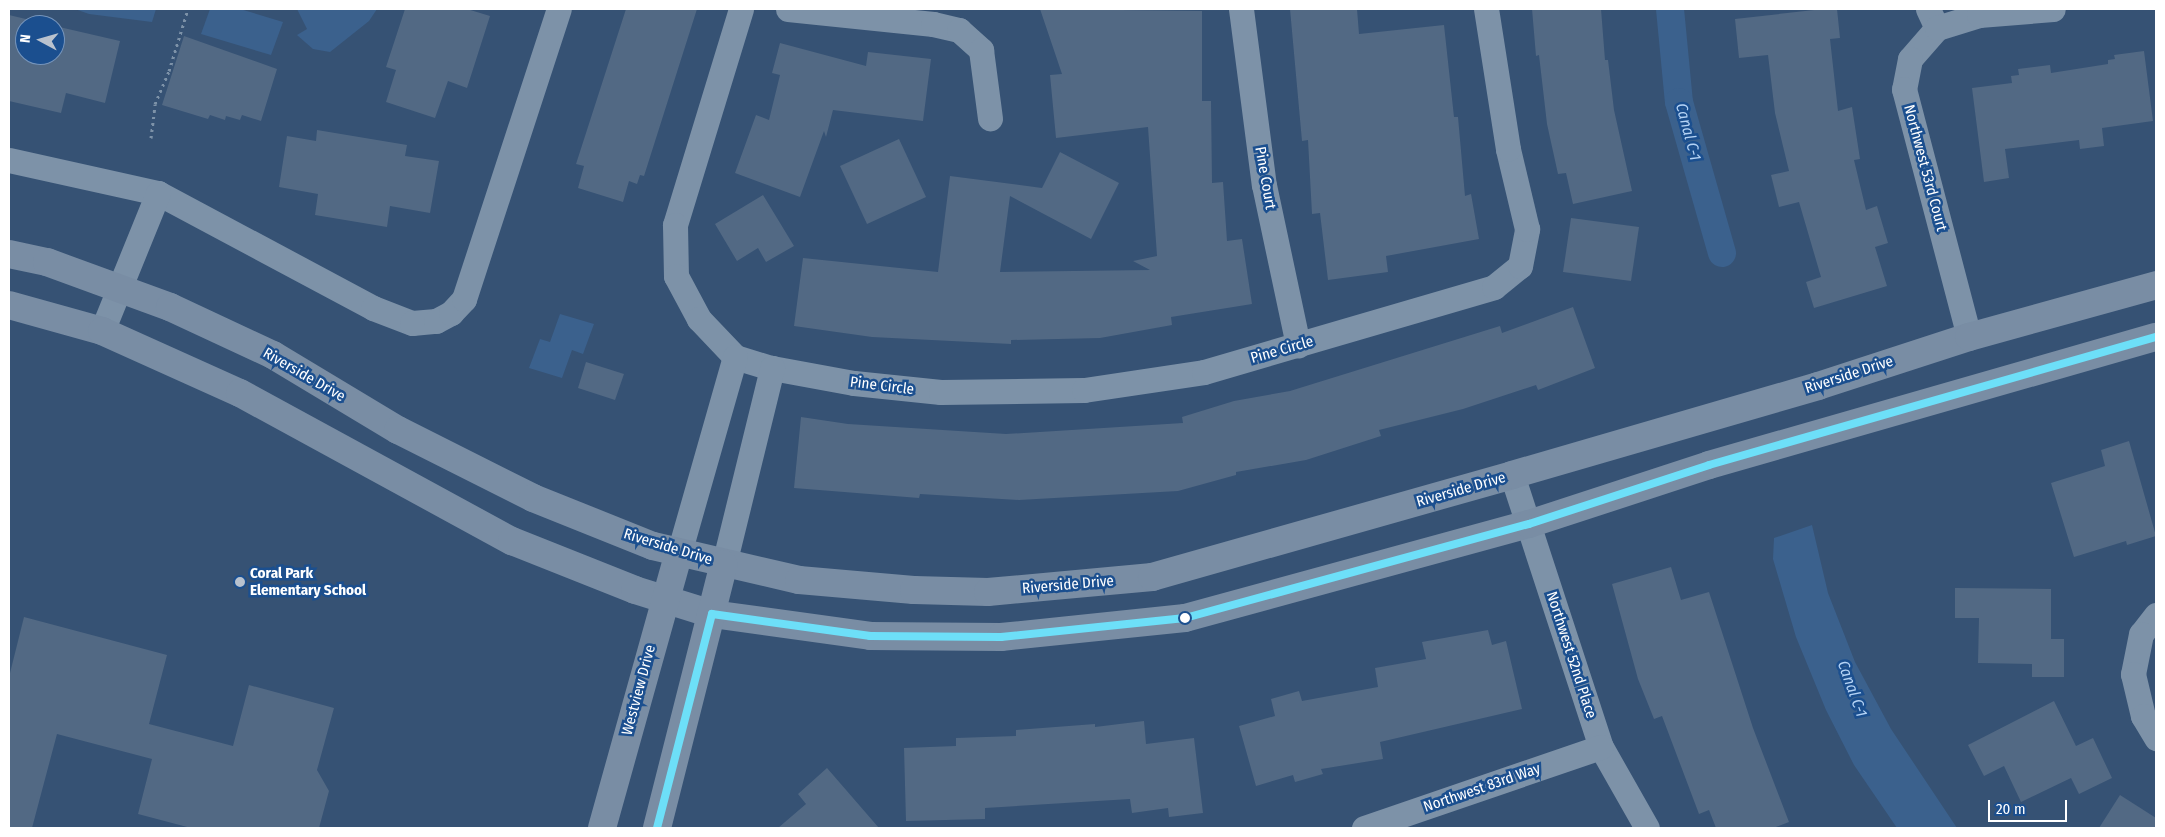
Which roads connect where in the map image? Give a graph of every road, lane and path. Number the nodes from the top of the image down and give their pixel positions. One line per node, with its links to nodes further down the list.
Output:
1 (188, 9): 10 (path)
2 (559, 9): 12 (street)
3 (740, 9): 21 (street, Pine Circle)
4 (788, 9): 9 (street)
5 (1241, 9): 20 (street, Pine Court)
6 (1486, 9): 20 (street, Pine Circle)
7 (2053, 9): 8 (street)
8 (1933, 18): 18 (street, Northwest 53rd Court)
9 (990, 118)
10 (151, 138)
11 (9, 160): 12 (street)
12 (158, 193): 15 (street)
13 (9, 254): 15 (street, Riverside Drive)
14 (2156, 285): 18 (street, Riverside Drive)
15 (118, 288): 17 (street); 25 (street, Riverside Drive)
16 (9, 305): 17 (street)
17 (102, 331): 27 (street)
18 (1969, 337): 23 (street, Riverside Drive)
19 (2156, 338): 24 (street)
20 (1298, 345): 22 (street, Pine Circle)
21 (735, 357): 22 (street, Pine Circle); 25 (street)
22 (772, 368): 26 (street)
23 (1512, 475): 24 (street, Northwest 52nd Place); 26 (street, Riverside Drive)
24 (1529, 524): 28 (street); 31 (street, Northwest 52nd Place)
25 (679, 553): 26 (street, Riverside Drive); 27 (street, Westview Drive)
26 (724, 564): 28 (street)
27 (664, 600): 28 (street); 32 (street, Westview Drive)
28 (712, 614): 33 (street)
29 (2156, 615): 30 (street)
30 (2156, 738)
31 (1601, 747): 34 (street, Northwest 83rd Way); 35 (street, Northwest 52nd Place)
32 (602, 828)
33 (657, 828)
34 (1364, 828)
35 (1647, 828)

